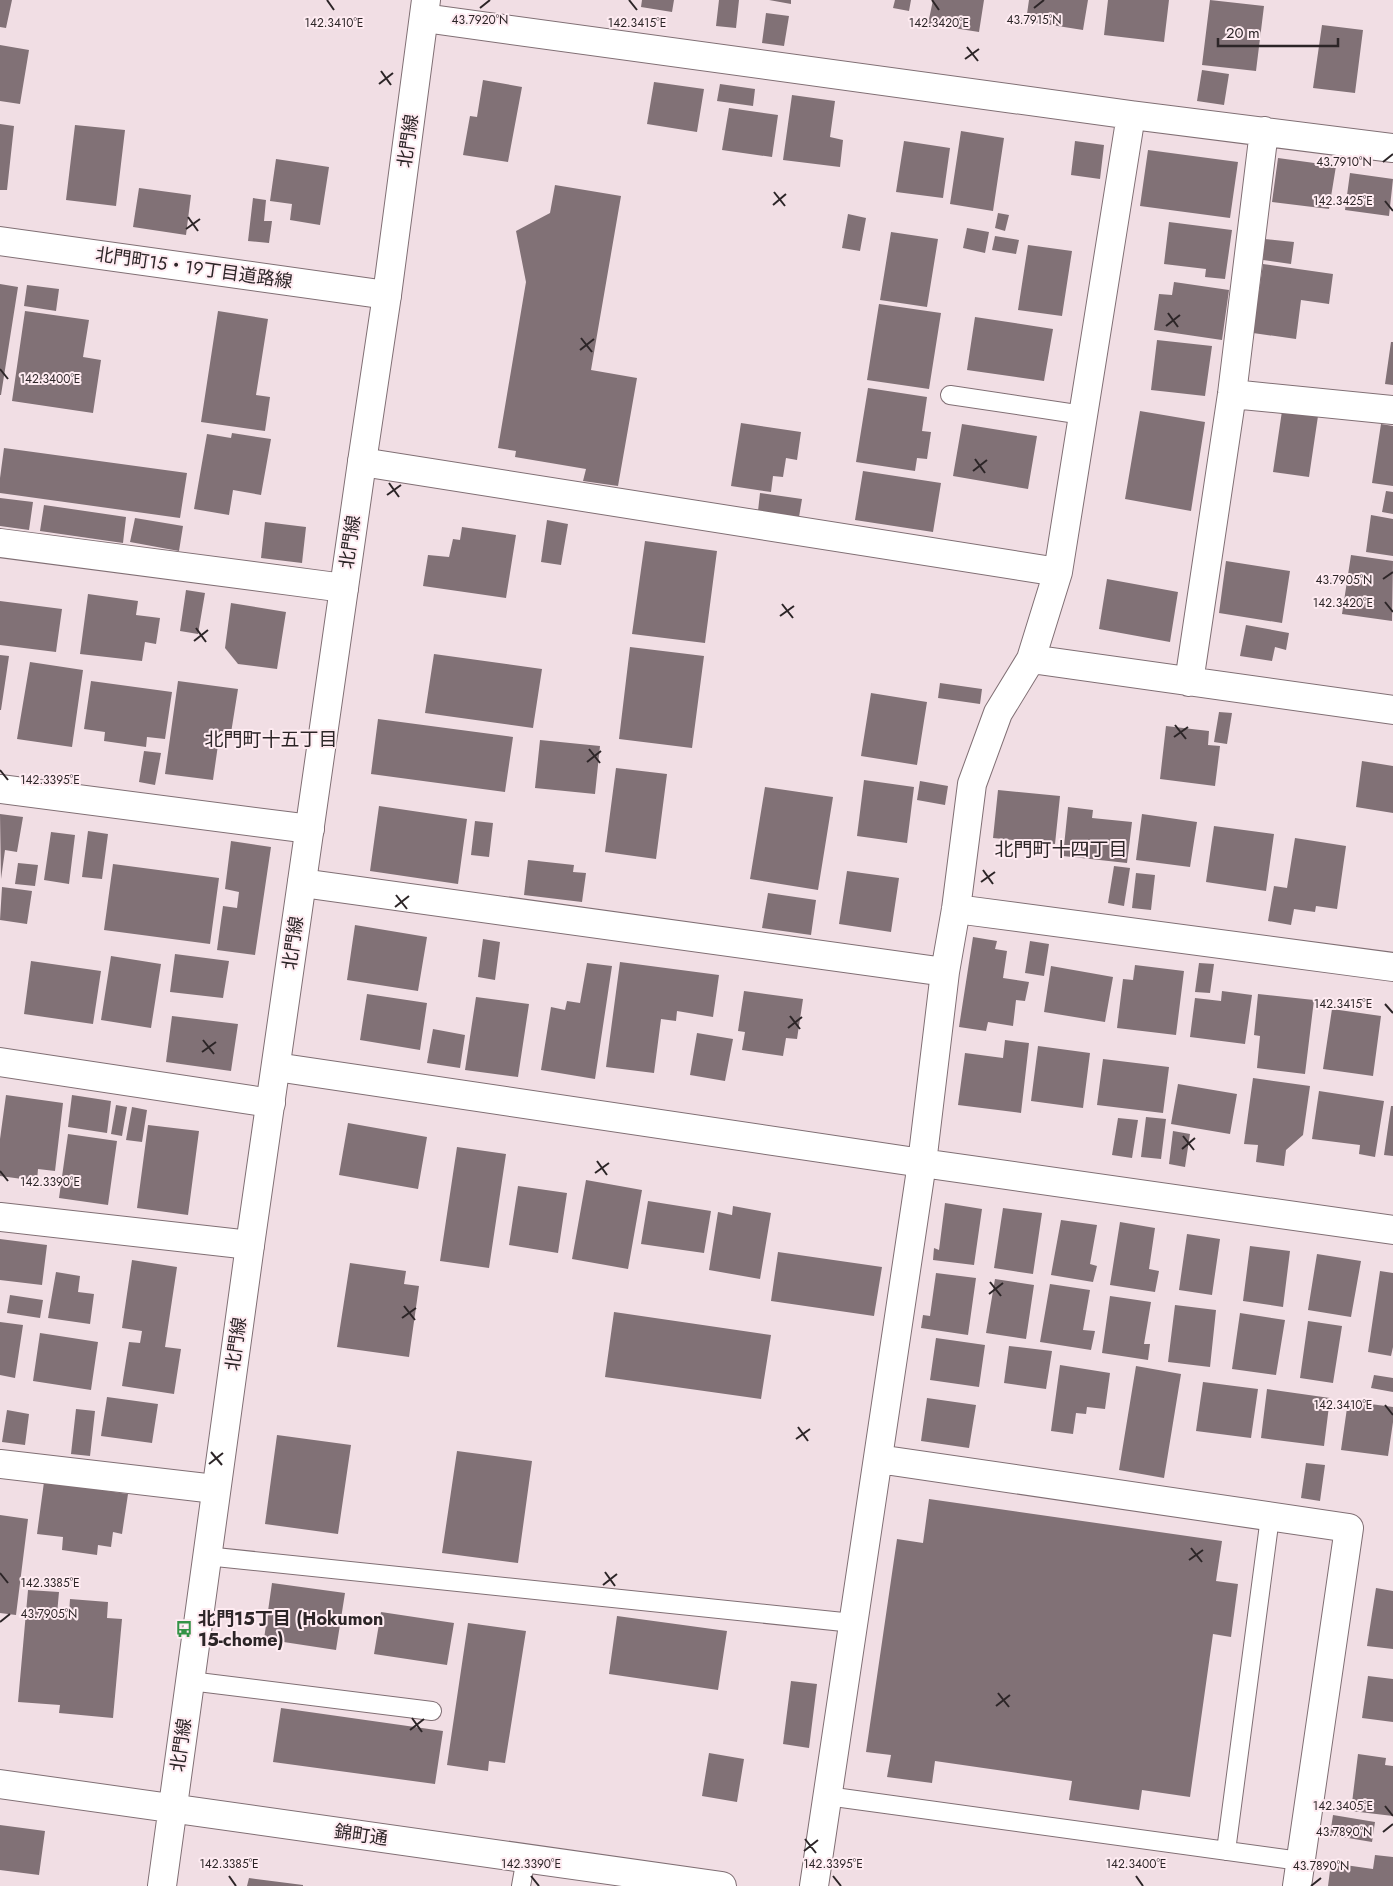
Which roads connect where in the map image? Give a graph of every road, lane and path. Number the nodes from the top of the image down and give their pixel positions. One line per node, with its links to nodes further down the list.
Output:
1 (425, 9): 2 (street); 6 (street, 北門線)
2 (1131, 115): 3 (street); 10 (street)
3 (1264, 131): 4 (street); 7 (street)
4 (1393, 148)
5 (0, 240): 6 (street, 北門町15・19丁目道路線)
6 (387, 295): 11 (street, 北門線)
7 (1232, 394): 9 (street); 16 (street)
8 (950, 395): 10 (lane)
9 (1393, 410)
10 (1083, 416): 13 (street)
11 (362, 462): 13 (street); 14 (street, 北門線)
12 (0, 542): 14 (street)
13 (1058, 572): 15 (street)
14 (344, 588): 19 (street, 北門線)
15 (1031, 659): 16 (street); 21 (street)
16 (1189, 682): 17 (street)
17 (1393, 710)
18 (0, 789): 19 (street)
19 (310, 828): 20 (street, 北門線)
20 (302, 883): 23 (street); 25 (street, 北門線)
21 (956, 909): 22 (street); 23 (street)
22 (1393, 968)
23 (945, 972): 27 (street)
24 (0, 1062): 26 (street)
25 (276, 1068): 26 (street, 北門線); 27 (street)
26 (271, 1103): 30 (street, 北門線)
27 (922, 1163): 29 (street); 31 (street)
28 (0, 1217): 30 (street)
29 (1393, 1230)
30 (250, 1245): 33 (street, 北門線)
31 (878, 1460): 34 (street); 36 (street)
32 (0, 1464): 33 (street)
33 (216, 1489): 35 (street, 北門線)
34 (1270, 1517): 42 (lane); 44 (street)
35 (206, 1556): 36 (lane); 37 (street, 北門線)
36 (853, 1622): 40 (street)
37 (190, 1682): 38 (lane); 41 (street, 北門線)
38 (432, 1711)
39 (0, 1784): 41 (street, 錦町通)
40 (827, 1796): 42 (lane); 48 (street)
41 (173, 1808): 43 (street, 錦町通); 46 (street, 北門線)
42 (1226, 1851): 44 (lane)
43 (526, 1858): 45 (street, 錦町通); 47 (lane)
44 (1298, 1874)
45 (709, 1885)
46 (162, 1886)
47 (521, 1886)
48 (814, 1886)

